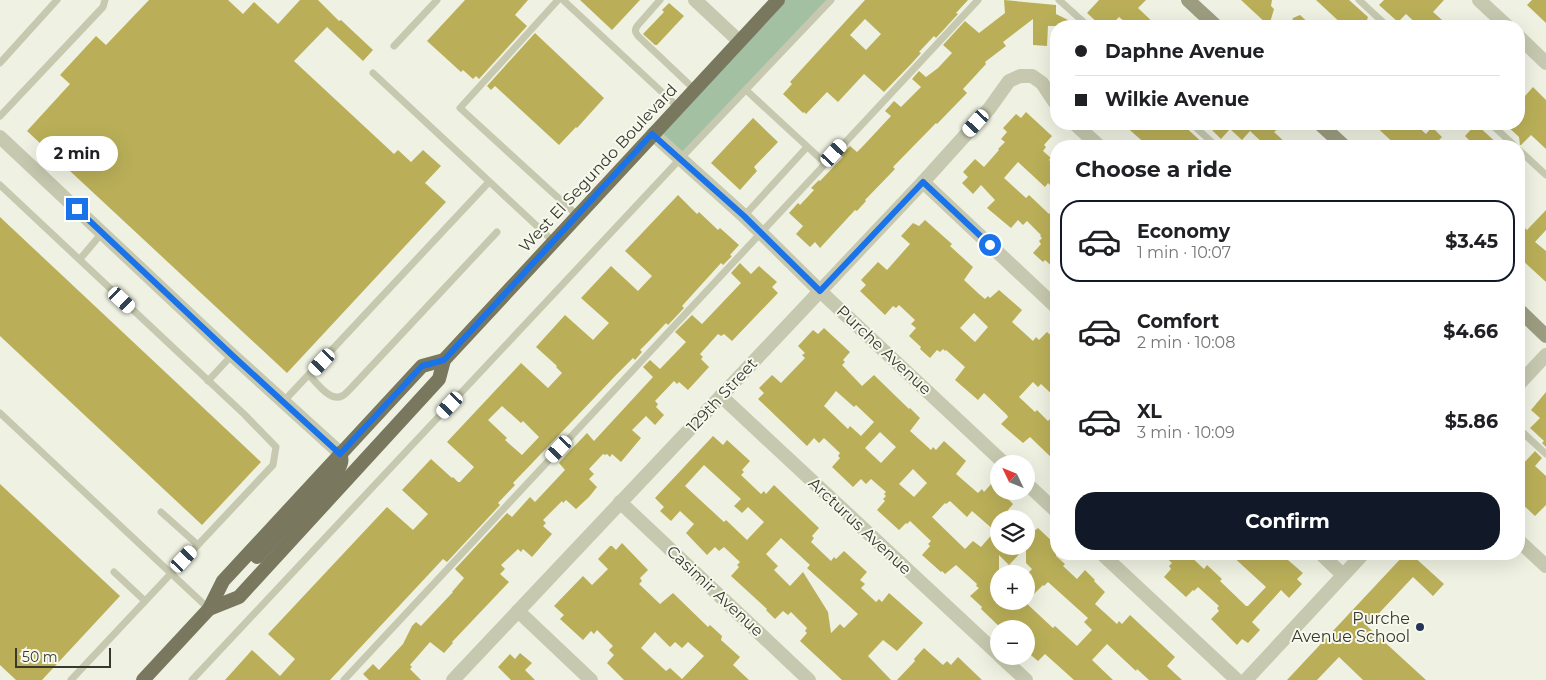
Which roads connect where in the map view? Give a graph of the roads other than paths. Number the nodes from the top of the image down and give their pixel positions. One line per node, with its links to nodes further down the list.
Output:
1 (57, 0): 22 (lane)
2 (105, 0): 29 (lane)
3 (437, 0): 21 (lane)
4 (558, 0): 48 (lane)
5 (563, 0): 28 (lane)
6 (660, 0): 25 (lane)
7 (695, 0): 19 (street)
8 (778, 0): 19 (main road, West El Segundo Boulevard)
9 (831, 0): 26 (lane)
10 (978, 0): 43 (lane)
11 (1060, 0): 15 (lane)
12 (1188, 0): 16 (main road)
13 (1359, 0): 17 (lane)
14 (1479, 0): 18 (street)
15 (1082, 20)
16 (1210, 20)
17 (1381, 20)
18 (1501, 20)
19 (739, 41): 25 (main road, West El Segundo Boulevard)
20 (1525, 43): 23 (street)
21 (394, 46)
22 (0, 62)
23 (1546, 62)
24 (373, 74): 45 (lane)
25 (694, 89): 28 (main road, West El Segundo Boulevard)
26 (746, 90): 40 (lane); 42 (lane)
27 (1050, 95): 46 (street, 129th Street)
28 (678, 107): 34 (main road, West El Segundo Boulevard)
29 (0, 116)
30 (1082, 130): 36 (street)
31 (1199, 130): 37 (lane)
32 (1327, 130): 38 (main road)
33 (1498, 130): 39 (lane)
34 (652, 134): 42 (street, Purche Avenue); 48 (main road, West El Segundo Boulevard)
35 (0, 137): 52 (street)
36 (1092, 140)
37 (1209, 140)
38 (1337, 140)
39 (1508, 140)
40 (807, 147): 43 (lane); 49 (lane)
41 (1525, 156): 44 (lane)
42 (680, 159): 49 (street, Purche Avenue); 92 (lane)
43 (825, 163): 51 (lane)
44 (1546, 175)
45 (489, 182): 53 (lane); 62 (lane)
46 (923, 182): 55 (street, 129th Street); 56 (street)
47 (0, 185): 54 (lane)
48 (577, 215): 53 (main road, West El Segundo Boulevard)
49 (744, 216): 51 (street, Purche Avenue)
50 (497, 232): 62 (lane)
51 (760, 232): 55 (street, Purche Avenue); 93 (lane)
52 (102, 233): 54 (lane); 59 (street)
53 (553, 241): 61 (main road, West El Segundo Boulevard)
54 (80, 259): 64 (lane)
55 (820, 291): 65 (street, 129th Street); 71 (street, Purche Avenue)
56 (1050, 301)
57 (1525, 316): 58 (main road)
58 (1546, 336)
59 (232, 355): 64 (lane); 66 (street)
60 (1546, 355): 63 (street)
61 (444, 360): 69 (main road, West El Segundo Boulevard); 86 (main road, West El Segundo Boulevard)
62 (309, 375): 66 (lane)
63 (1525, 378)
64 (208, 381): 76 (lane)
65 (721, 396): 73 (street, 129th Street); 88 (street, Arcturus Avenue)
66 (284, 402): 69 (street)
67 (0, 413): 83 (lane)
68 (1525, 435): 70 (lane)
69 (340, 454): 86 (main road)
70 (1546, 454)
71 (995, 455)
72 (1035, 491): 74 (street)
73 (620, 502): 87 (street, 129th Street); 96 (street, Casimir Avenue)
74 (1050, 505)
75 (161, 512): 76 (lane)
76 (198, 545): 83 (lane)
77 (1525, 547): 81 (street)
78 (1108, 560): 98 (street)
79 (1327, 560): 84 (street)
80 (1357, 560): 84 (street)
81 (1546, 566)
82 (114, 572): 85 (lane)
83 (171, 574): 85 (lane); 86 (lane)
84 (1343, 575): 99 (street)
85 (145, 601): 90 (lane)
86 (209, 609): 91 (main road, West El Segundo Boulevard)
87 (518, 611): 94 (street, 129th Street); 95 (street)
88 (990, 648)
89 (1009, 665): 97 (street, Arcturus Avenue)
90 (71, 680)
91 (143, 680)
92 (192, 680)
93 (344, 680)
94 (453, 680)
95 (591, 680)
96 (809, 680)
97 (1026, 680)
98 (1237, 680)
99 (1246, 680)

